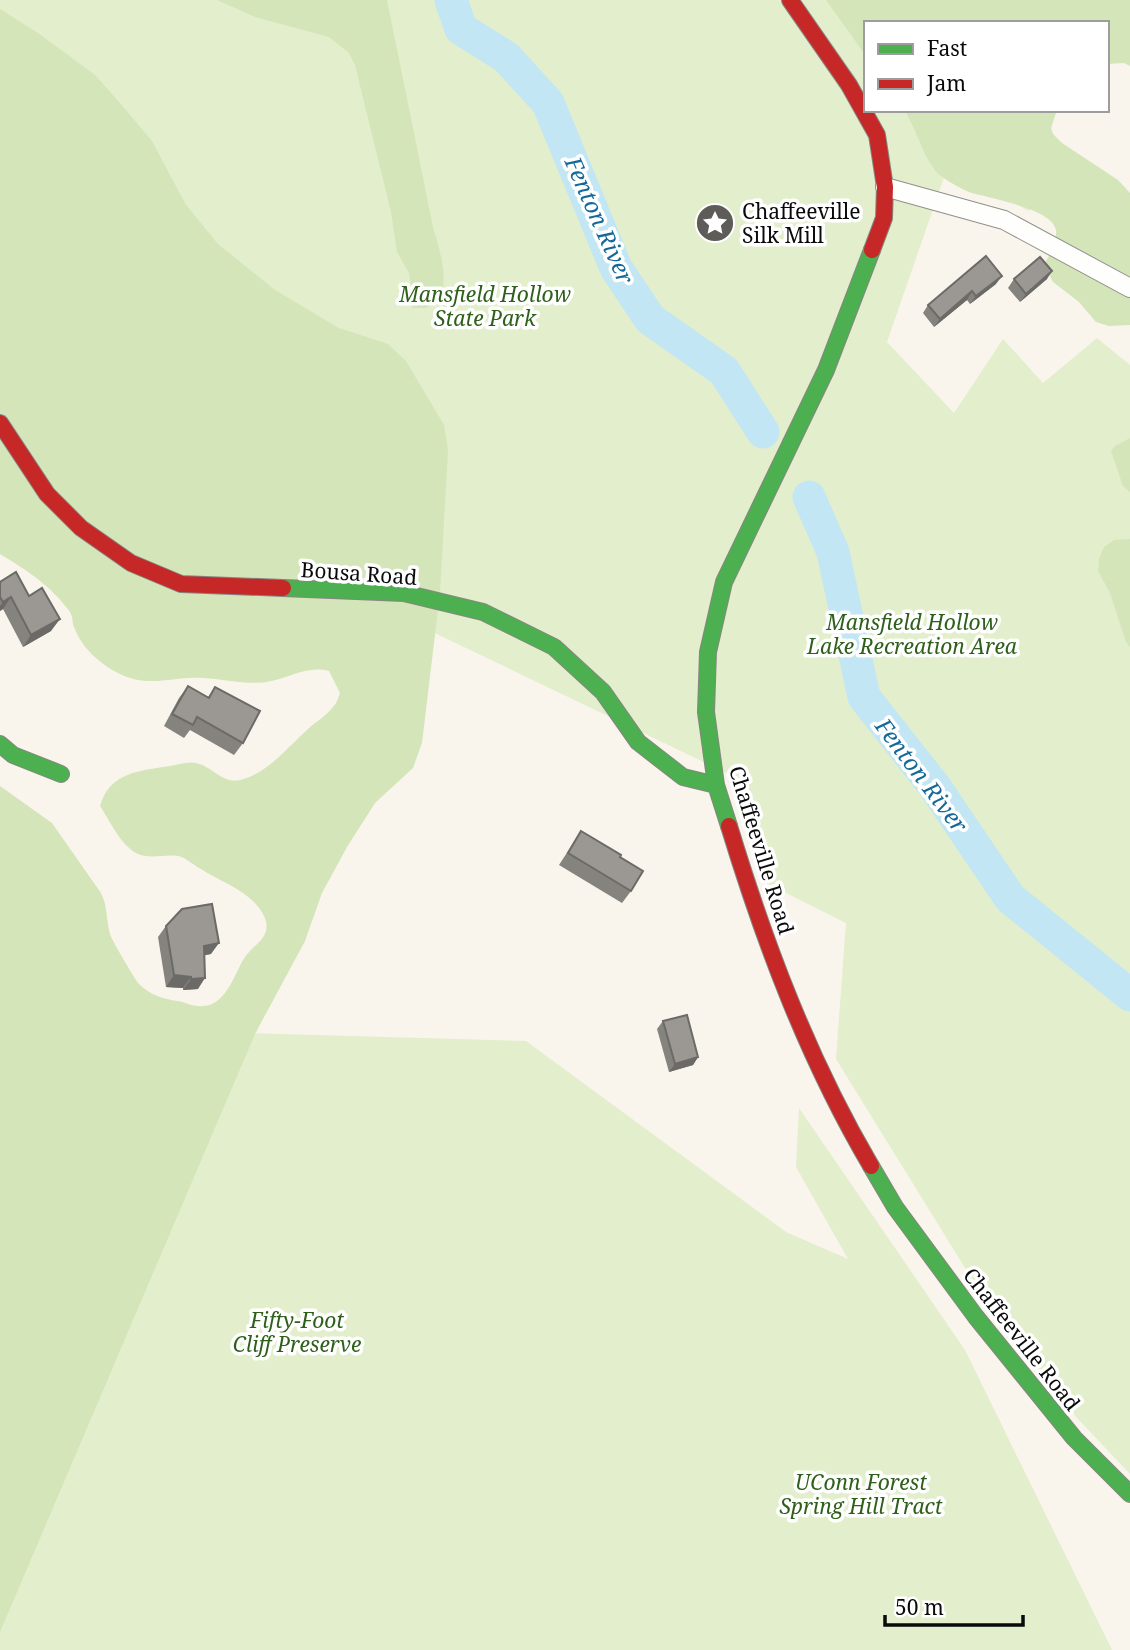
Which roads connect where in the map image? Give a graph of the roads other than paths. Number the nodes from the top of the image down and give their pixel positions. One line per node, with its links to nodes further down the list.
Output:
1 (790, 0): 3 (street, Chaffeeville Road)
2 (864, 112): 4 (street, Chaffeeville Road)
3 (864, 112)
4 (885, 187): 5 (street); 9 (street, Chaffeeville Road)
5 (1130, 288)
6 (0, 423): 9 (street, Bousa Road)
7 (0, 744): 8 (street)
8 (61, 774)
9 (716, 785): 10 (street, Chaffeeville Road)
10 (1130, 1494)

